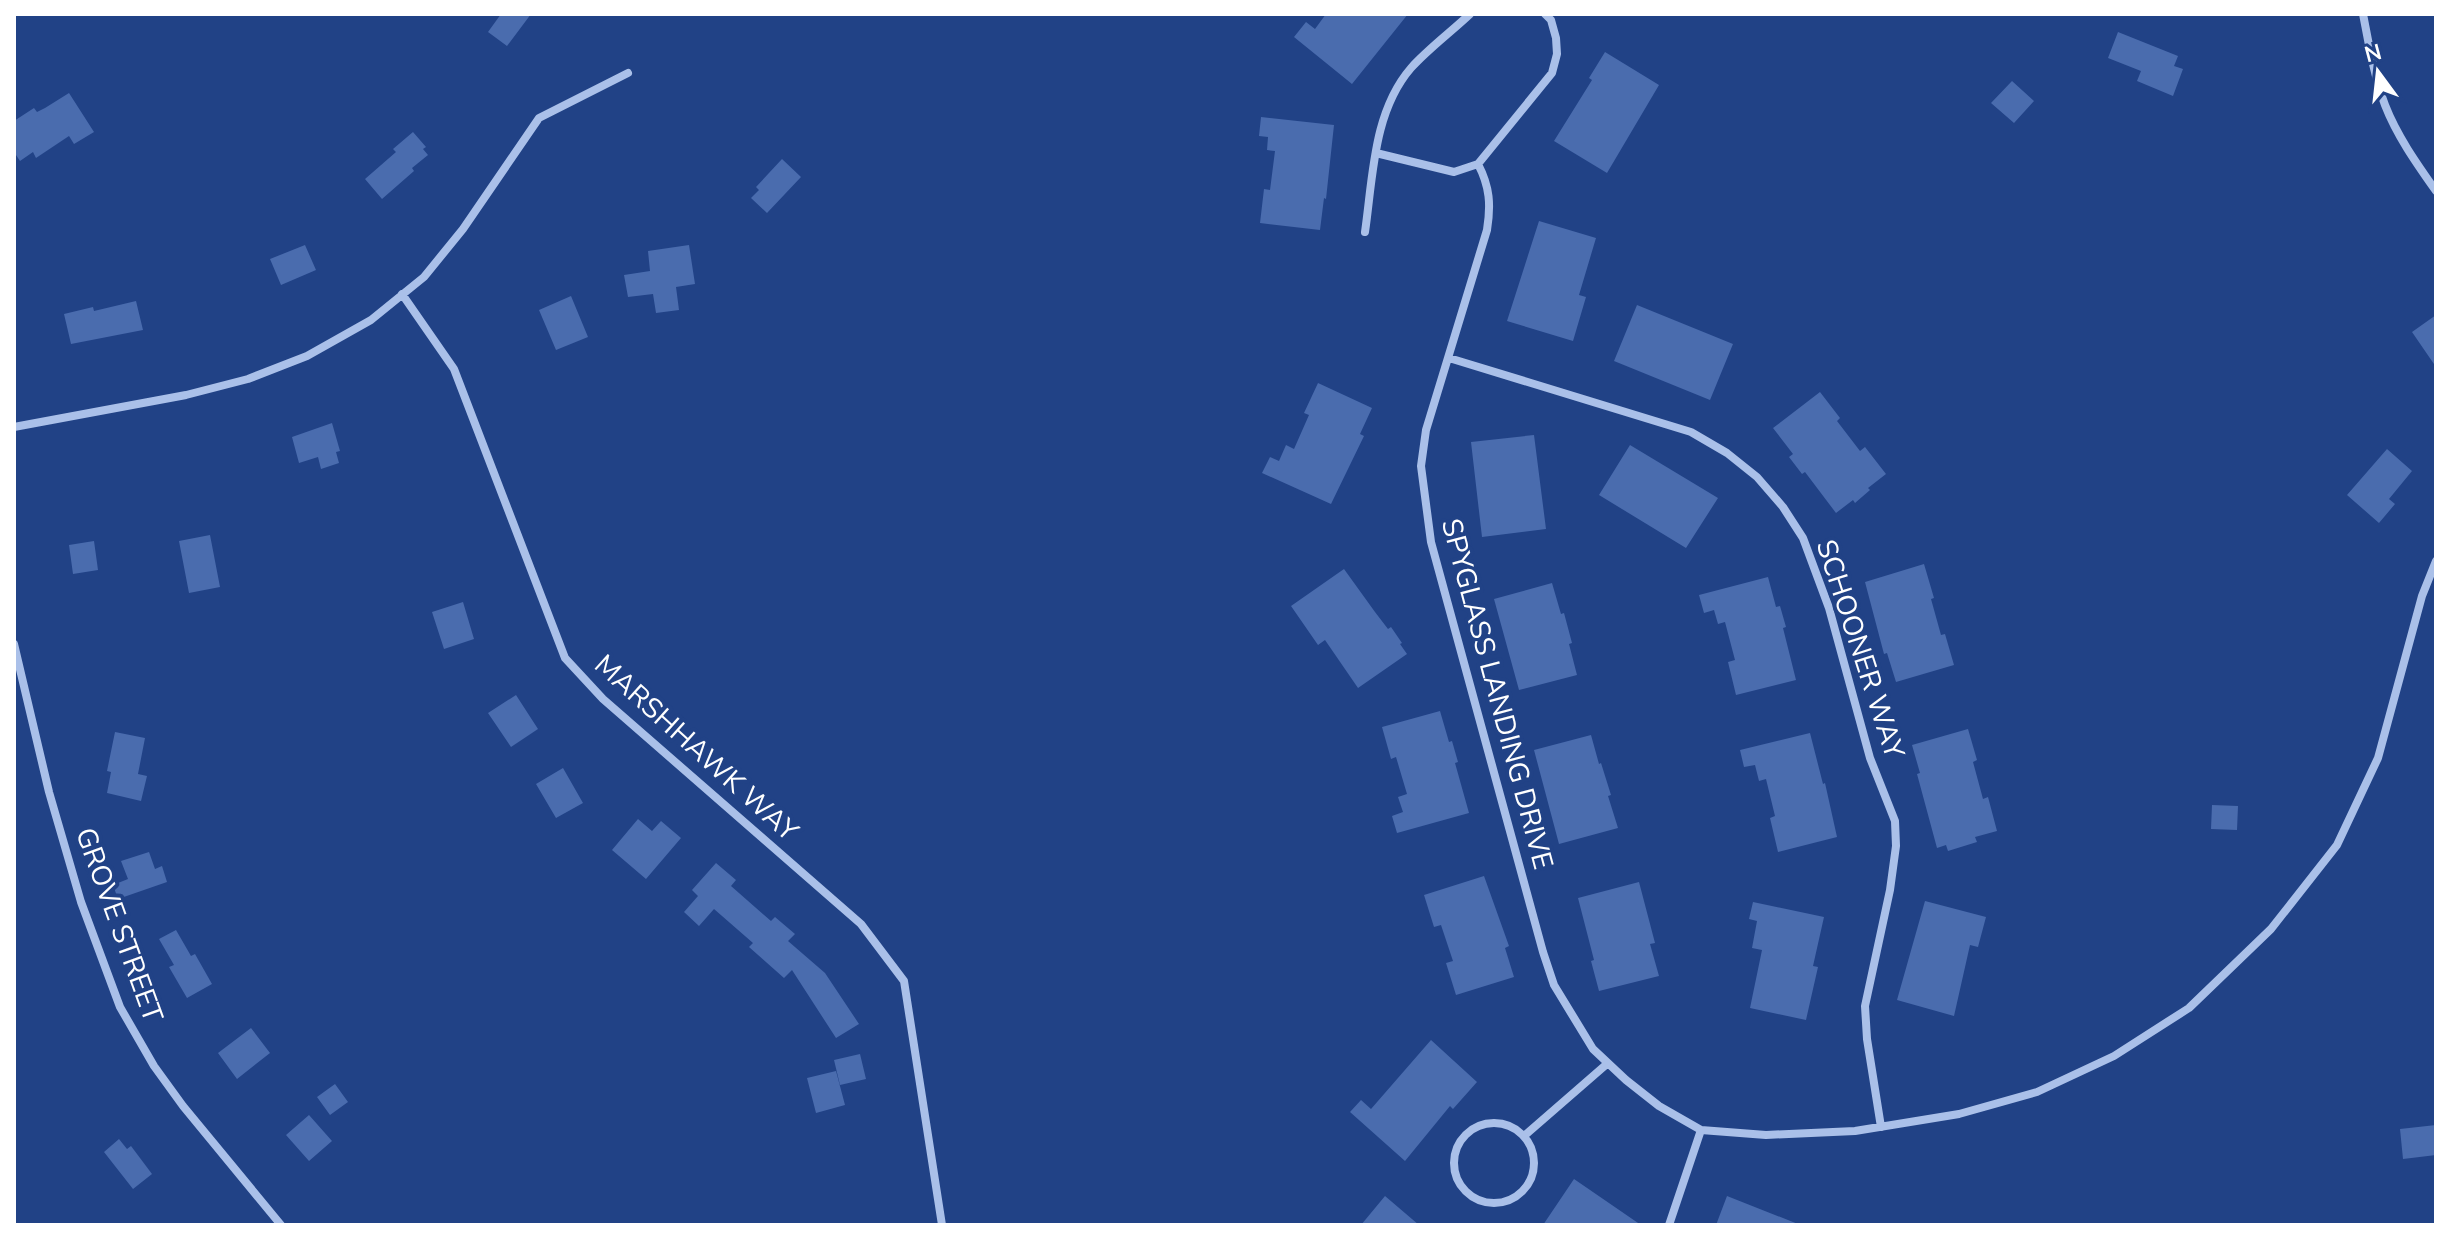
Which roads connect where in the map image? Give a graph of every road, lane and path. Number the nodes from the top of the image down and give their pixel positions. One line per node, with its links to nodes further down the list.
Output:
1 (1470, 14): 5 (street)
2 (1545, 14): 6 (street)
3 (2363, 14): 7 (street)
4 (628, 73): 9 (street)
5 (1376, 153): 6 (street); 8 (street)
6 (1478, 164): 10 (street, SPYGLASS LANDING DRIVE)
7 (2436, 191)
8 (1365, 232)
9 (402, 294): 11 (street); 19 (street, MARSHHAWK WAY)
10 (1449, 358): 14 (street, SPYGLASS LANDING DRIVE); 15 (street, SCHOONER WAY)
11 (14, 427)
12 (2436, 561): 15 (street)
13 (14, 644): 18 (street, GROVE STREET)
14 (1608, 1063): 16 (street, SPYGLASS LANDING DRIVE); 17 (street)
15 (1881, 1127): 16 (street)
16 (1701, 1130): 20 (street)
17 (1524, 1136): 17 (street)
18 (281, 1225)
19 (942, 1225)
20 (1669, 1225)

